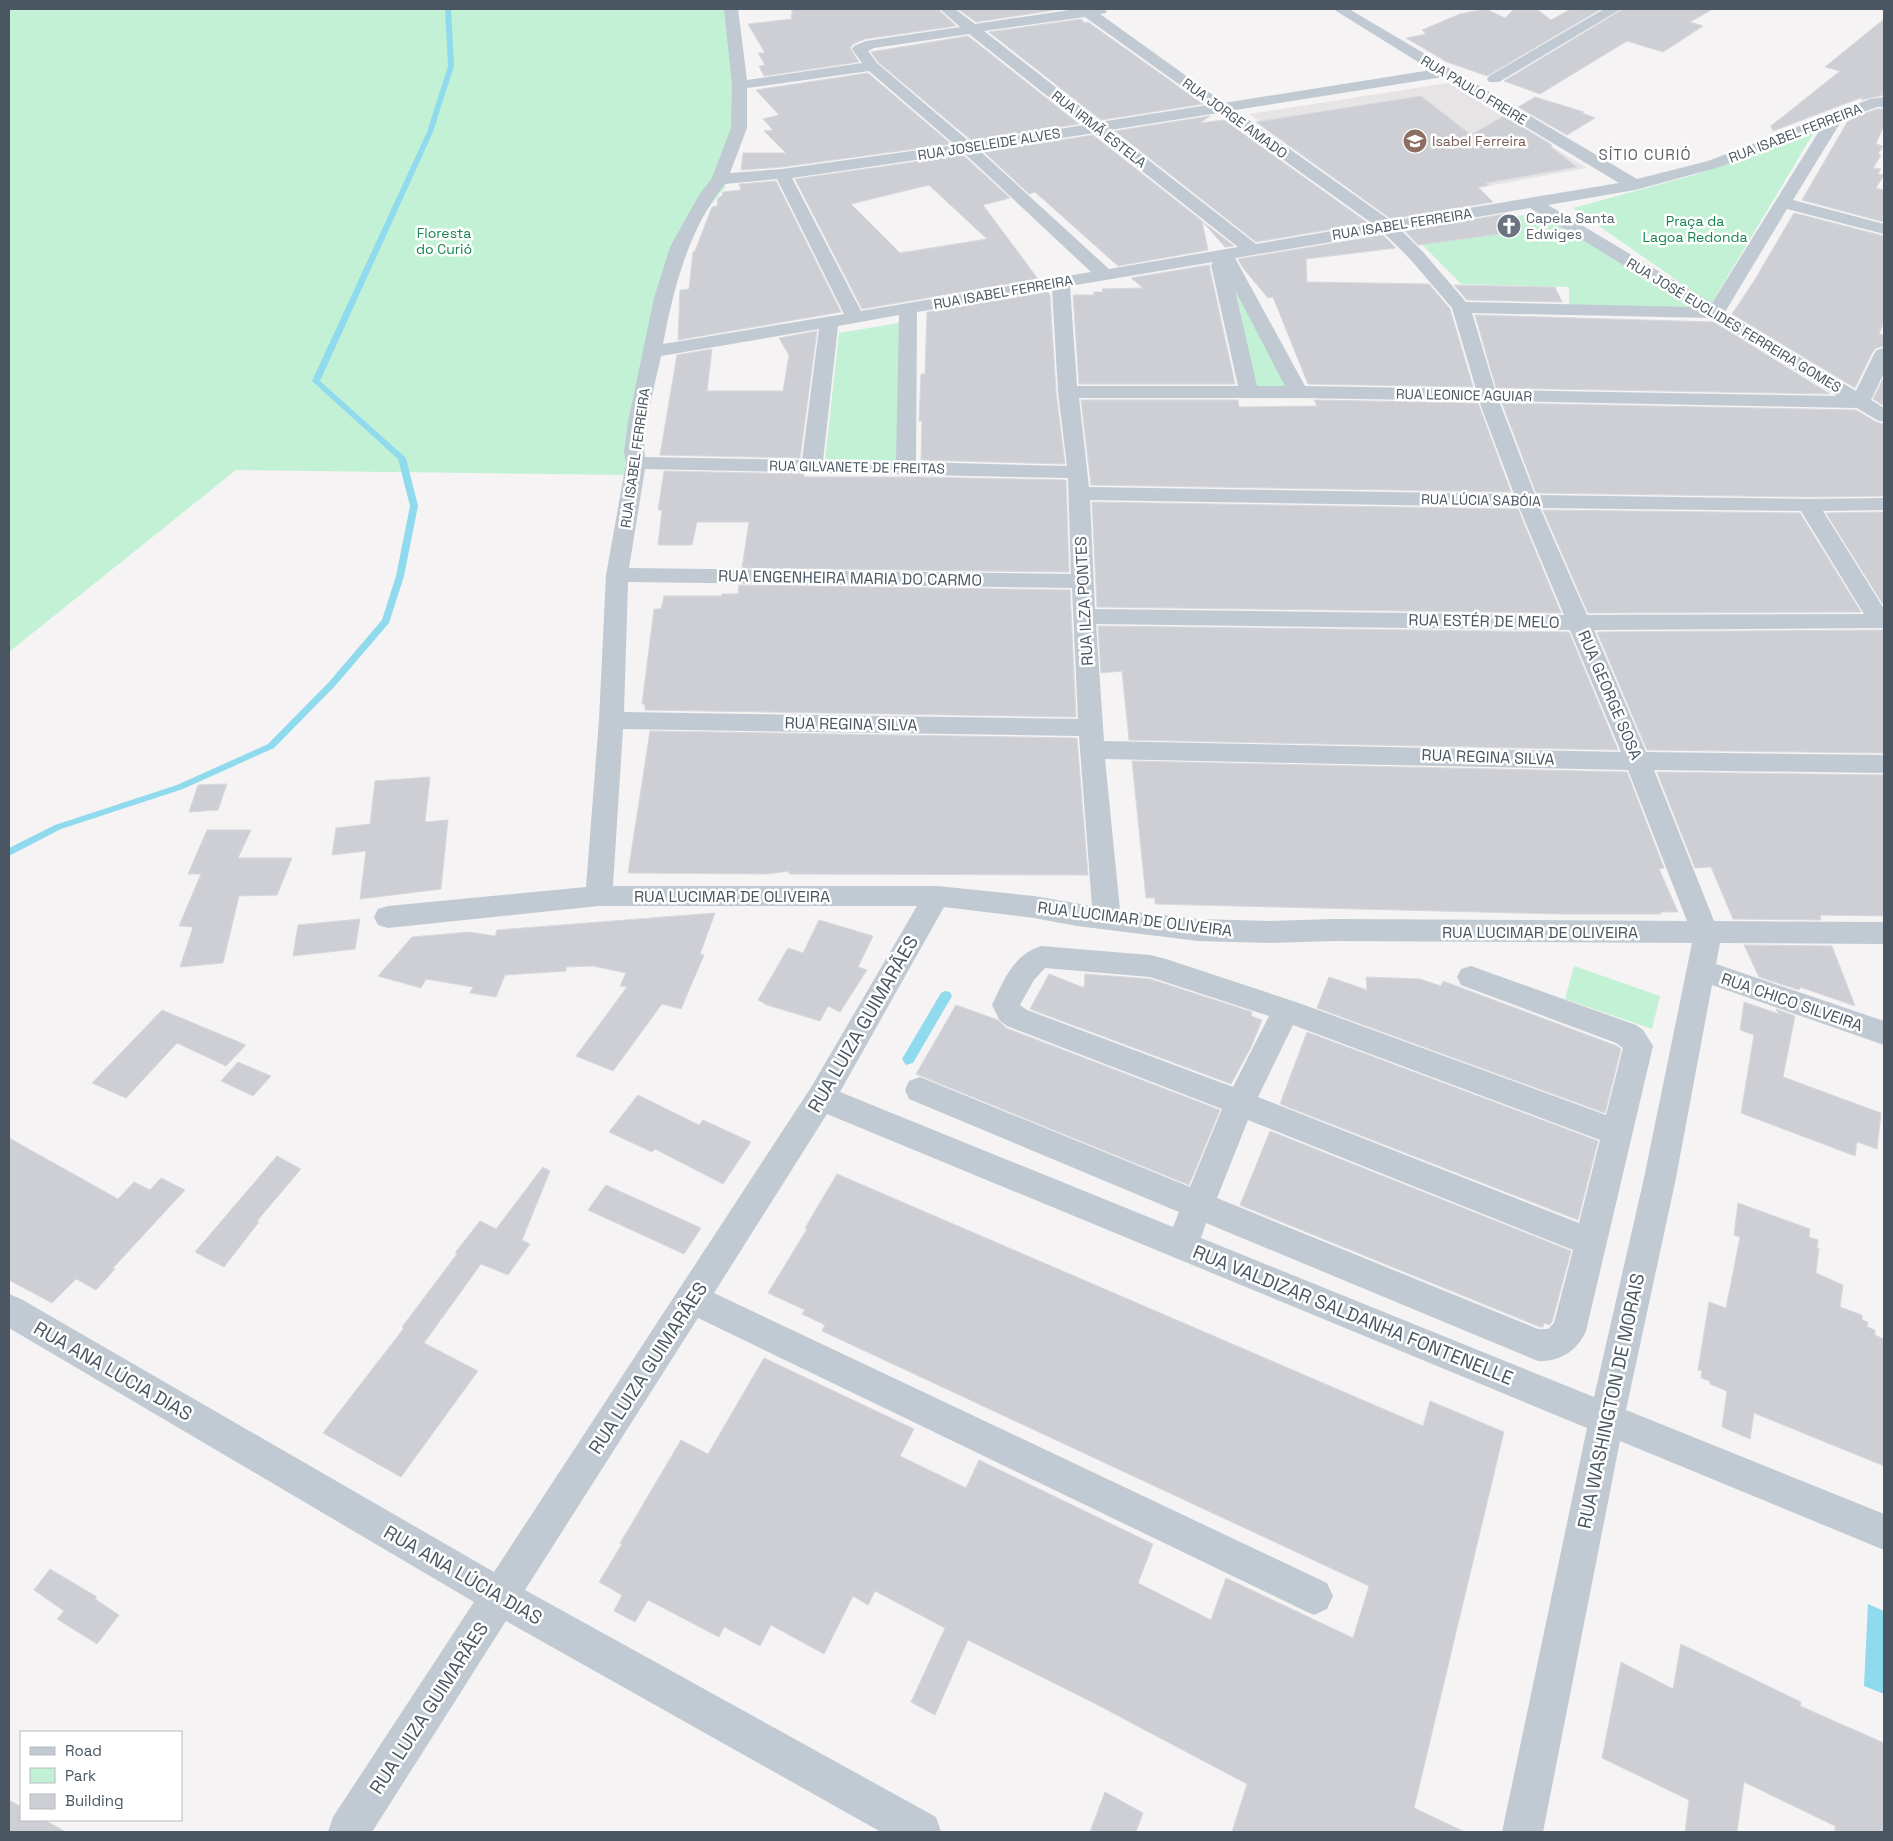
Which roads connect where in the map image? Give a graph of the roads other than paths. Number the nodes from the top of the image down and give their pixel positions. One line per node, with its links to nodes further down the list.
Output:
1 (731, 9): 11 (street)
2 (946, 9): 7 (street, RUA IRMÃ ESTELA)
3 (1112, 9): 6 (street)
4 (1340, 9): 9 (street, RUA PAULO FREIRE)
5 (1614, 9): 10 (street)
6 (1086, 10): 7 (street); 13 (street, RUA JORGE AMADO)
7 (972, 29): 8 (street); 15 (street, RUA IRMÃ ESTELA)
8 (872, 66): 11 (street); 16 (street)
9 (1444, 72): 13 (street, RUA JOSELEIDE ALVES); 19 (street, RUA PAULO FREIRE)
10 (1494, 79)
11 (740, 85): 18 (street)
12 (1884, 102): 14 (street, RUA ISABEL FERREIRA)
13 (1222, 108): 15 (street, RUA JOSELEIDE ALVES); 22 (street, RUA JORGE AMADO)
14 (1836, 117): 19 (street, RUA ISABEL FERREIRA); 21 (street)
15 (1096, 127): 16 (street, RUA JOSELEIDE ALVES); 24 (street, RUA IRMÃ ESTELA)
16 (968, 148): 17 (street, RUA JOSELEIDE ALVES); 26 (street)
17 (782, 174): 18 (street, RUA JOSELEIDE ALVES); 31 (street)
18 (720, 179): 33 (street)
19 (1634, 185): 20 (street, RUA ISABEL FERREIRA)
20 (1532, 202): 22 (street, RUA ISABEL FERREIRA); 30 (street, RUA JOSÉ EUCLIDES FERREIRA GOMES)
21 (1783, 203): 23 (street); 30 (street)
22 (1387, 226): 24 (street, RUA ISABEL FERREIRA); 28 (street, RUA GEORGE SOSA)
23 (1884, 229)
24 (1250, 249): 25 (street, RUA ISABEL FERREIRA)
25 (1221, 255): 26 (street, RUA ISABEL FERREIRA); 36 (street); 37 (street)
26 (1105, 275): 27 (street, RUA ISABEL FERREIRA)
27 (1061, 283): 29 (street, RUA ISABEL FERREIRA); 35 (street, RUA ILZA PONTES)
28 (1461, 307): 30 (street); 38 (street, RUA GEORGE SOSA)
29 (908, 308): 31 (street, RUA ISABEL FERREIRA); 43 (street)
30 (1715, 313): 39 (street, RUA JOSÉ EUCLIDES FERREIRA GOMES)
31 (855, 317): 32 (street, RUA ISABEL FERREIRA)
32 (829, 322): 33 (street, RUA ISABEL FERREIRA); 42 (street)
33 (651, 352): 41 (street, RUA ISABEL FERREIRA)
34 (1884, 354): 39 (street)
35 (1068, 392): 37 (street, RUA LEONICE AGUIAR); 44 (street, RUA ILZA PONTES)
36 (1298, 392): 37 (street, RUA LEONICE AGUIAR); 38 (street, RUA LEONICE AGUIAR)
37 (1249, 393)
38 (1487, 395): 39 (street, RUA LEONICE AGUIAR); 45 (street, RUA GEORGE SOSA)
39 (1860, 402): 40 (street, RUA JOSÉ EUCLIDES FERREIRA GOMES)
40 (1884, 416)
41 (636, 463): 42 (street, RUA GILVANETE DE FREITAS); 48 (street, RUA ISABEL FERREIRA)
42 (812, 467): 43 (street, RUA GILVANETE DE FREITAS)
43 (906, 468): 44 (street, RUA GILVANETE DE FREITAS)
44 (1078, 482): 45 (street, RUA LÚCIA SABÓIA); 49 (street, RUA ILZA PONTES)
45 (1527, 501): 47 (street, RUA LÚCIA SABÓIA); 52 (street, RUA GEORGE SOSA)
46 (1884, 504): 47 (street, RUA LÚCIA SABÓIA)
47 (1808, 505): 51 (street)
48 (617, 575): 49 (street, RUA ENGENHEIRA MARIA DO CARMO); 53 (street, RUA ISABEL FERREIRA)
49 (1082, 581): 50 (street, RUA ILZA PONTES)
50 (1084, 616): 52 (street, RUA ESTÉR DE MELO); 54 (street, RUA ILZA PONTES)
51 (1882, 621): 52 (street, RUA ESTÉR DE MELO)
52 (1580, 622): 55 (street, RUA GEORGE SOSA)
53 (611, 720): 54 (street, RUA REGINA SILVA); 57 (street, RUA ISABEL FERREIRA)
54 (1092, 739): 55 (street, RUA REGINA SILVA); 60 (street, RUA ILZA PONTES)
55 (1638, 762): 56 (street, RUA REGINA SILVA); 61 (street, RUA GEORGE SOSA)
56 (1884, 764)
57 (599, 896): 58 (street, RUA LUCIMAR DE OLIVEIRA); 59 (street, RUA LUCIMAR DE OLIVEIRA)
58 (937, 896): 60 (street, RUA LUCIMAR DE OLIVEIRA); 68 (street, RUA LUIZA GUIMARÃES)
59 (388, 917)
60 (1107, 918): 61 (street, RUA LUCIMAR DE OLIVEIRA)
61 (1705, 933): 62 (street, RUA LUCIMAR DE OLIVEIRA); 63 (street, RUA WASHINGTON DE MORAIS)
62 (1884, 933)
63 (1700, 970): 66 (street, RUA CHICO SILVEIRA); 76 (street, RUA WASHINGTON DE MORAIS)
64 (1471, 978): 70 (street)
65 (1286, 1010): 69 (street); 69 (street); 70 (street)
66 (1884, 1034)
67 (920, 1090): 71 (street)
68 (821, 1098): 73 (street, RUA VALDIZAR SALDANHA FONTENELLE); 74 (street, RUA LUIZA GUIMARÃES)
69 (1240, 1103): 71 (street); 72 (street)
70 (1618, 1133): 72 (street)
71 (1198, 1206): 72 (street); 73 (street)
72 (1591, 1242)
73 (1181, 1246): 76 (street, RUA VALDIZAR SALDANHA FONTENELLE)
74 (692, 1299): 78 (street); 79 (street, RUA LUIZA GUIMARÃES)
75 (9, 1310): 79 (street, RUA ANA LÚCIA DIAS)
76 (1607, 1417): 77 (street, RUA VALDIZAR SALDANHA FONTENELLE); 82 (street, RUA WASHINGTON DE MORAIS)
77 (1884, 1532)
78 (1314, 1596)
79 (500, 1598): 80 (street, RUA LUIZA GUIMARÃES); 81 (street, RUA ANA LÚCIA DIAS)
80 (348, 1832)
81 (921, 1832)
82 (1523, 1832)

